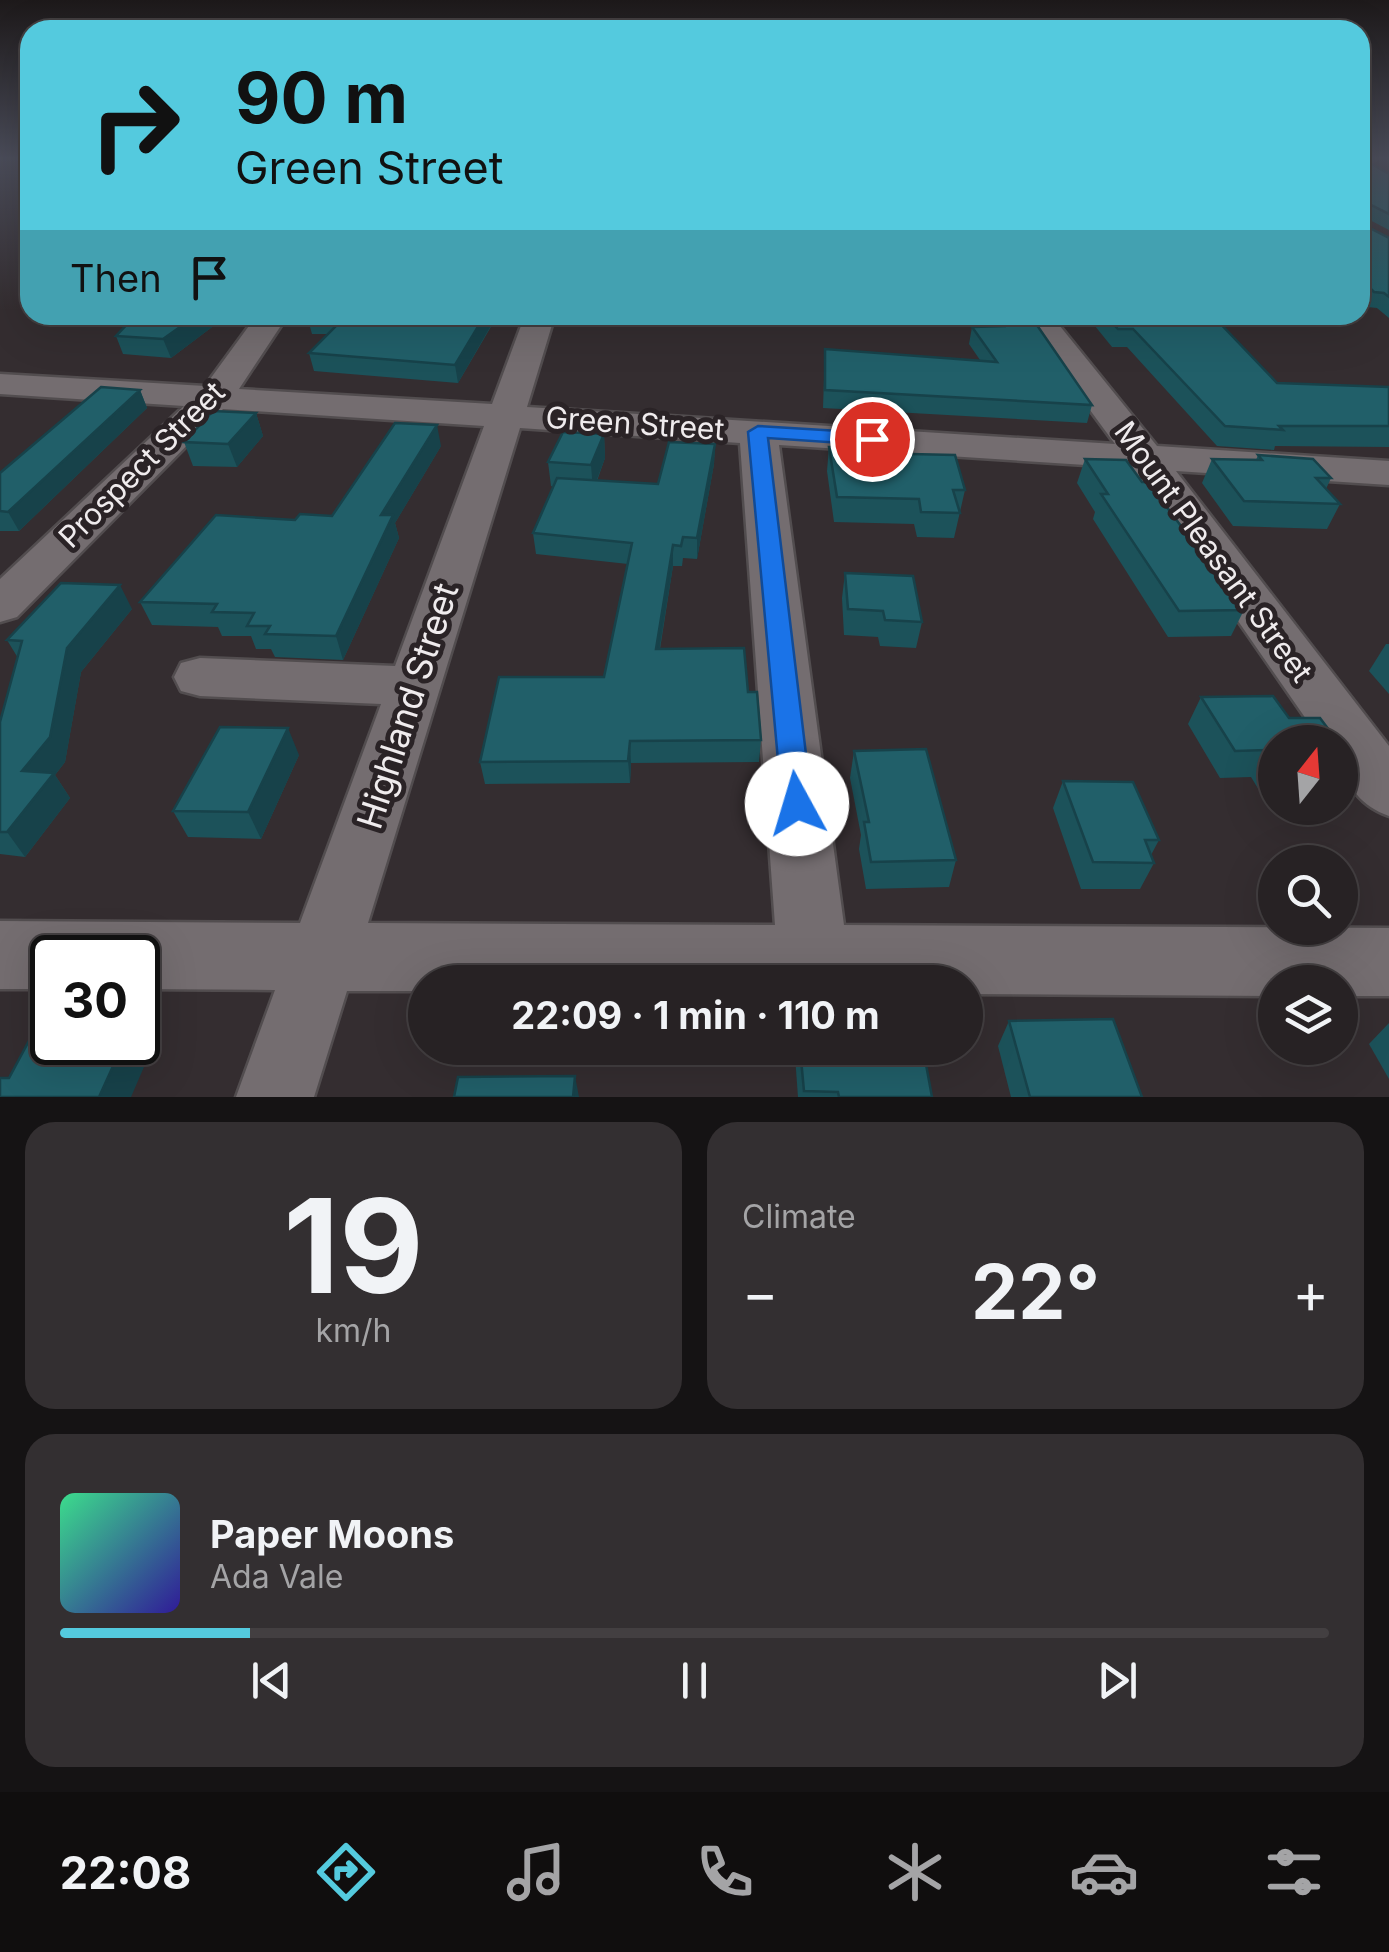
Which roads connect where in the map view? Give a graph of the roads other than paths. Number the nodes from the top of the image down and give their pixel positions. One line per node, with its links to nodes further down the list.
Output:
1 (266, 325): 5 (street, Prospect Street)
2 (537, 325): 6 (street, Highland Street)
3 (1043, 325): 8 (street, Mount Pleasant Street)
4 (0, 384): 5 (street, Green Street)
5 (214, 397): 6 (street, Green Street); 10 (street, Prospect Street)
6 (505, 416): 7 (street, Green Street); 12 (street, Highland Street)
7 (758, 432): 8 (street, Green Street); 17 (street)
8 (1140, 456): 9 (street, Green Street); 13 (street, Mount Pleasant Street)
9 (1389, 473)
10 (0, 606)
11 (200, 677): 12 (street)
12 (415, 686): 16 (street, Highland Street)
13 (1372, 746): 14 (street, Mount Pleasant Street)
14 (1389, 791)
15 (0, 955): 16 (street)
16 (324, 957): 17 (street); 19 (street, Highland Street)
17 (813, 959): 18 (street)
18 (1389, 962)
19 (275, 1097)

